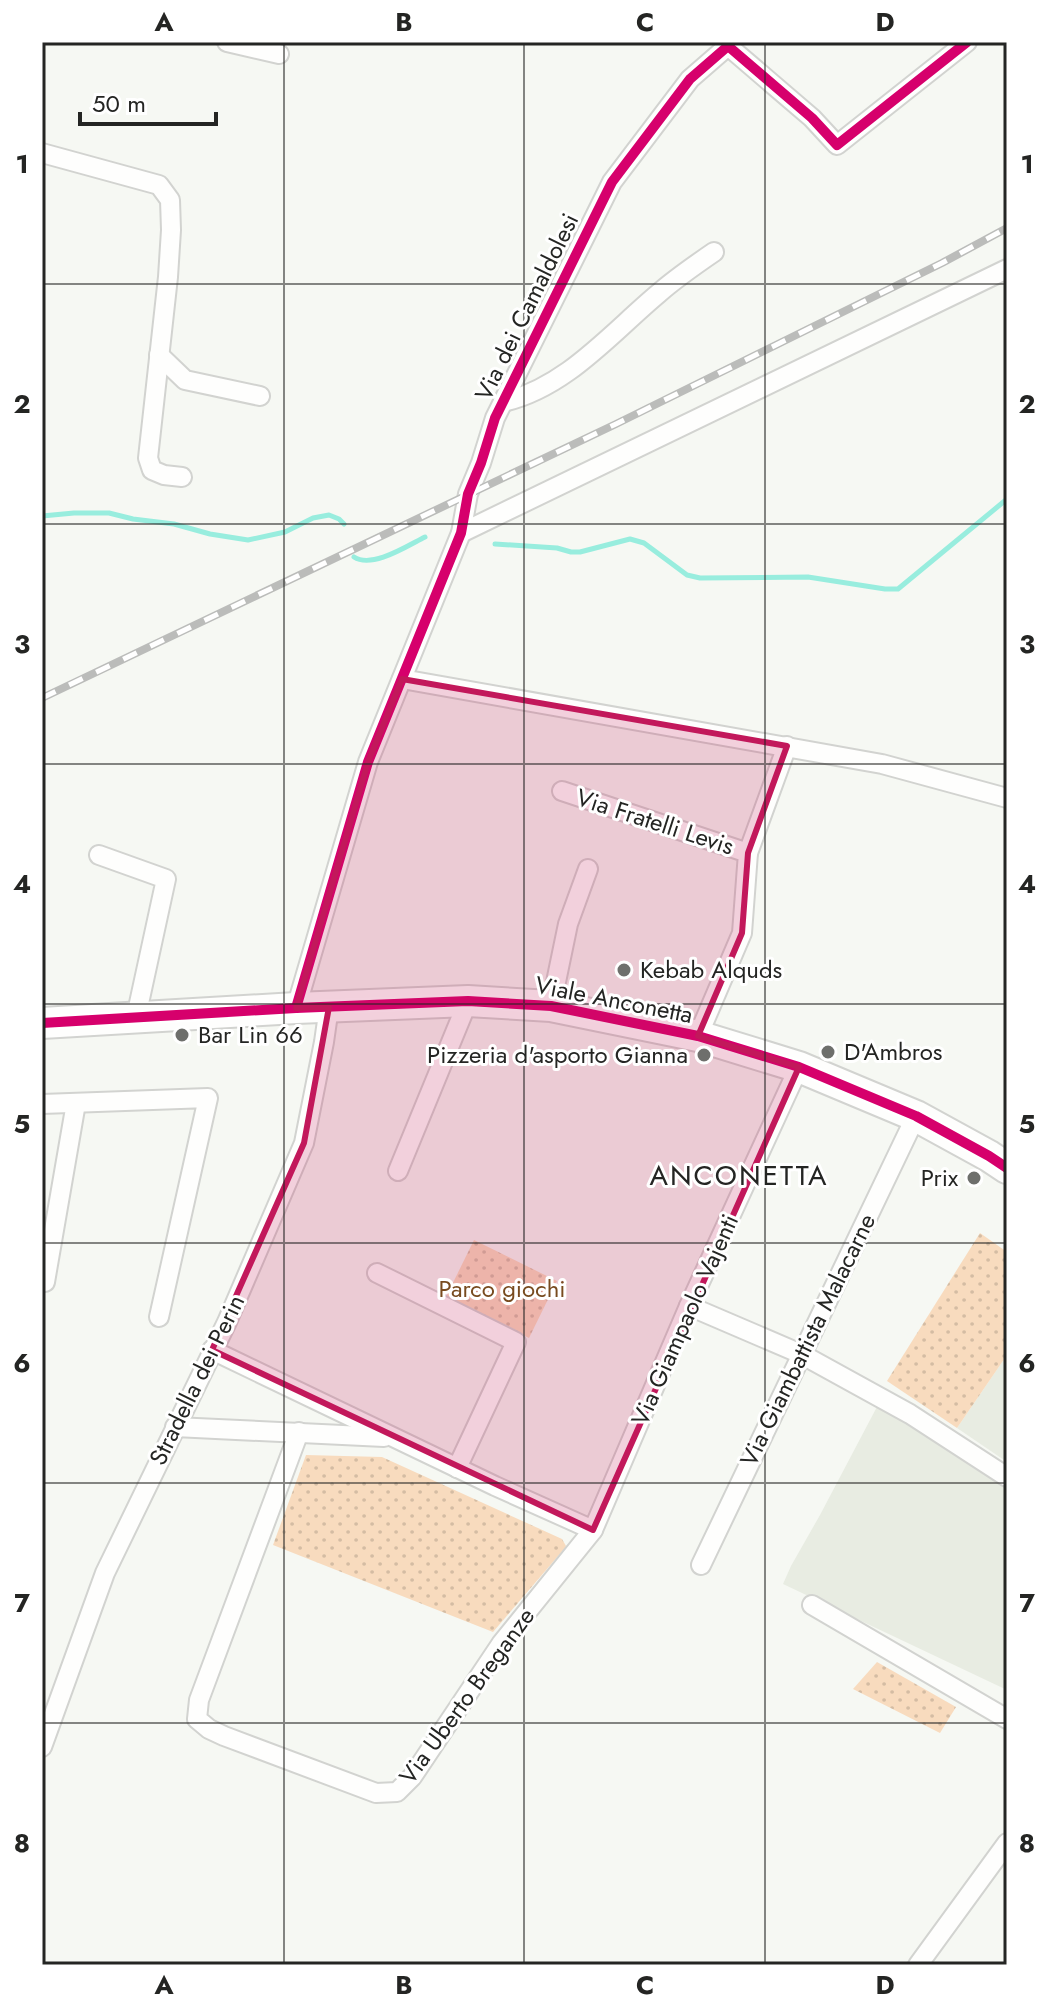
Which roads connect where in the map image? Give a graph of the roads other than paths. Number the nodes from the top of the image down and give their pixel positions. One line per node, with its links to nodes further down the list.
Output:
1 (227, 42): 3 (street)
2 (967, 42): 9 (street, Via dei Camaldolesi)
3 (279, 54)
4 (42, 153): 7 (street)
5 (714, 252): 9 (street, Via dei Camaldolesi)
6 (1007, 269): 11 (street)
7 (159, 355): 8 (street); 10 (street)
8 (260, 396)
9 (503, 402): 11 (street, Via dei Camaldolesi)
10 (182, 477)
11 (461, 533): 12 (street, Via dei Camaldolesi)
12 (402, 679): 13 (street); 22 (street, Via dei Camaldolesi)
13 (787, 746): 15 (street); 16 (street, Via Fratelli Levis)
14 (562, 791): 16 (street, Via Fratelli Levis)
15 (1007, 798)
16 (748, 853): 25 (street, Via Fratelli Levis)
17 (99, 855): 23 (street)
18 (588, 869): 20 (street)
19 (468, 1001): 20 (main road, Viale Anconetta); 21 (main road, Viale Anconetta); 31 (street)
20 (551, 1006): 25 (main road, Viale Anconetta)
21 (329, 1007): 22 (main road, Viale Anconetta); 36 (street, Stradella dei Perin)
22 (296, 1008): 23 (main road, Viale Anconetta)
23 (136, 1017): 24 (main road, Viale Anconetta)
24 (42, 1023)
25 (698, 1036): 26 (main road, Viale Anconetta)
26 (799, 1067): 29 (main road, Viale Anconetta); 34 (street, Via Giampaolo Vajenti)
27 (76, 1103): 28 (street); 33 (street); 35 (street)
28 (42, 1104)
29 (916, 1116): 30 (main road, Viale Anconetta); 37 (street, Via Giambattista Malacarne)
30 (1007, 1168)
31 (398, 1171)
32 (377, 1273): 41 (street)
33 (45, 1282)
34 (689, 1306): 37 (street); 43 (street, Via Giampaolo Vajenti)
35 (159, 1317)
36 (212, 1350): 38 (street, Stradella dei Perin); 40 (street)
37 (801, 1354): 42 (street); 44 (street, Via Giambattista Malacarne)
38 (175, 1427): 39 (street); 47 (street, Stradella dei Perin)
39 (299, 1432): 40 (street); 43 (street, Via Uberto Breganze)
40 (392, 1437): 41 (street)
41 (457, 1468): 43 (street)
42 (1007, 1477)
43 (593, 1530)
44 (701, 1565)
45 (812, 1605): 46 (street)
46 (1007, 1719)
47 (42, 1747)
48 (1007, 1843): 49 (street)
49 (918, 1965)

